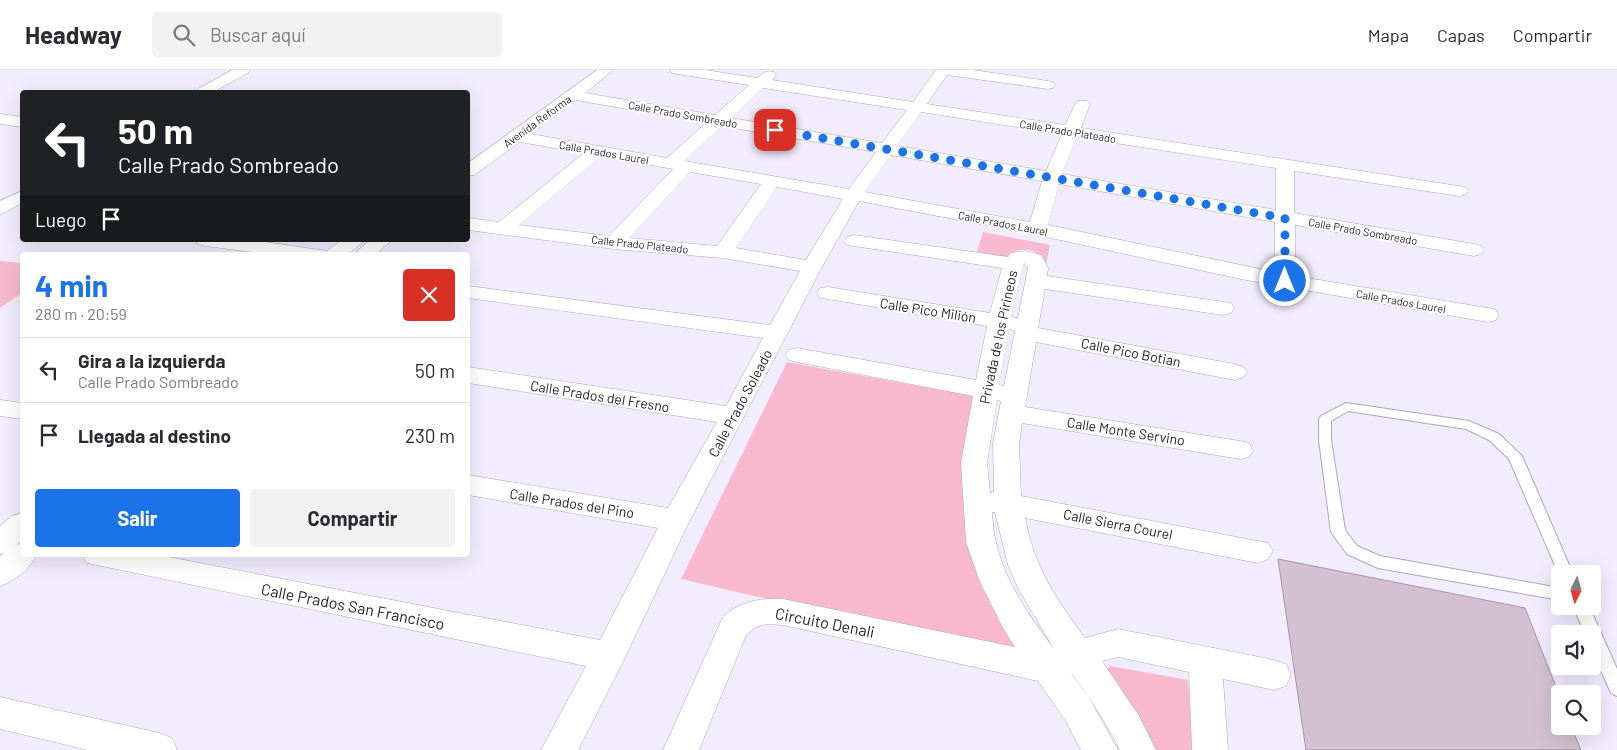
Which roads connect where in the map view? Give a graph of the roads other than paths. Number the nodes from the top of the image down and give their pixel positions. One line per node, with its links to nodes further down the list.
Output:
1 (244, 70): 8 (street)
2 (606, 70): 9 (street, Avenida Reforma)
3 (677, 70): 6 (street, Calle Prado Plateado)
4 (775, 70): 6 (street)
5 (943, 70): 7 (street); 11 (street, Calle Prado Soleado)
6 (760, 83): 11 (street, Calle Prado Plateado); 13 (street)
7 (1048, 85)
8 (207, 90)
9 (572, 95): 13 (street, Calle Prado Sombreado); 16 (street, Avenida Reforma)
10 (1082, 104): 15 (street)
11 (916, 107): 15 (street, Calle Prado Plateado); 17 (street, Calle Prado Soleado)
12 (0, 119): 14 (street)
13 (719, 120): 17 (street, Calle Prado Sombreado); 20 (street)
14 (20, 122)
15 (1071, 131): 19 (street, Calle Prado Plateado); 22 (street)
16 (517, 137): 18 (street, Calle Prados Laurel); 21 (street, Avenida Reforma)
17 (886, 149): 22 (street, Calle Prado Sombreado); 25 (street, Calle Prado Soleado)
18 (597, 151): 20 (street, Calle Prados Laurel); 32 (street)
19 (1285, 164): 24 (street, Calle Prado Plateado); 30 (street)
20 (678, 166): 23 (street, Calle Prados Laurel); 38 (street)
21 (470, 170)
22 (1052, 178): 30 (street, Calle Prado Sombreado); 33 (street)
23 (772, 182): 25 (street, Calle Prados Laurel); 43 (street)
24 (1459, 191)
25 (854, 195): 33 (street, Calle Prados Laurel); 45 (street, Calle Prado Soleado)
26 (20, 197): 27 (street)
27 (0, 209)
28 (0, 213): 29 (street)
29 (20, 216)
30 (1285, 218): 39 (street, Calle Prado Sombreado); 47 (street)
31 (470, 224): 32 (street, Calle Prado Plateado)
32 (502, 229): 38 (street, Calle Prado Plateado)
33 (1036, 229): 47 (street, Calle Prados Laurel)
34 (854, 241): 44 (street)
35 (220, 242): 40 (street)
36 (353, 242): 41 (street)
37 (379, 242): 42 (street)
38 (614, 242): 43 (street, Calle Prado Plateado)
39 (1474, 250)
40 (298, 252)
41 (338, 252)
42 (367, 252)
43 (722, 252): 45 (street, Calle Prado Plateado)
44 (1013, 264): 46 (street, Privada de los Pirineos); 52 (street, Privada de los Pirineos)
45 (812, 267): 54 (street, Calle Prado Soleado)
46 (1036, 281): 50 (street); 53 (street, Privada de los Pirineos)
47 (1285, 281): 51 (street, Calle Prados Laurel)
48 (470, 292): 54 (street)
49 (828, 293): 52 (street, Calle Pico Milión)
50 (1222, 308)
51 (1488, 315)
52 (999, 321): 53 (street, Calle Pico Milión); 58 (street, Privada de los Pirineos)
53 (1027, 329): 56 (street, Calle Pico Botian); 59 (street, Privada de los Pirineos)
54 (777, 333): 62 (street, Calle Prado Soleado)
55 (797, 355): 58 (street, Calle Monte Servino)
56 (1235, 372)
57 (470, 375): 62 (street, Calle Prados del Fresno)
58 (986, 390): 59 (street, Calle Monte Servino); 65 (street, Privada de los Pirineos)
59 (1012, 404): 63 (street, Calle Monte Servino); 66 (street, Privada de los Pirineos)
60 (0, 408): 61 (street)
61 (20, 411)
62 (734, 416): 67 (street, Calle Prado Soleado)
63 (1240, 450)
64 (470, 485): 67 (street, Calle Prados del Pino)
65 (977, 500): 66 (street, Calle Sierra Courel); 78 (street, Privada de los Pirineos)
66 (1010, 504): 69 (street, Calle Sierra Courel); 75 (street, Privada de los Pirineos)
67 (676, 520): 76 (street, Calle Prado Soleado)
68 (12, 539): 72 (street)
69 (1258, 551)
70 (107, 557): 76 (street, Calle Prados San Francisco)
71 (1562, 565): 73 (lane)
72 (0, 574)
73 (1551, 592)
74 (1585, 615): 80 (lane)
75 (1078, 654): 77 (street); 78 (street); 86 (street, Privada de los Pirineos)
76 (609, 656): 84 (street, Calle Prado Soleado)
77 (1204, 661): 79 (street); 87 (street)
78 (1048, 668): 82 (street, Circuito Denali); 85 (street, Privada de los Pirineos)
79 (1274, 675)
80 (1617, 688)
81 (0, 713): 83 (street)
82 (685, 749)
83 (159, 750)
84 (559, 750)
85 (1100, 750)
86 (1138, 750)
87 (1210, 750)

